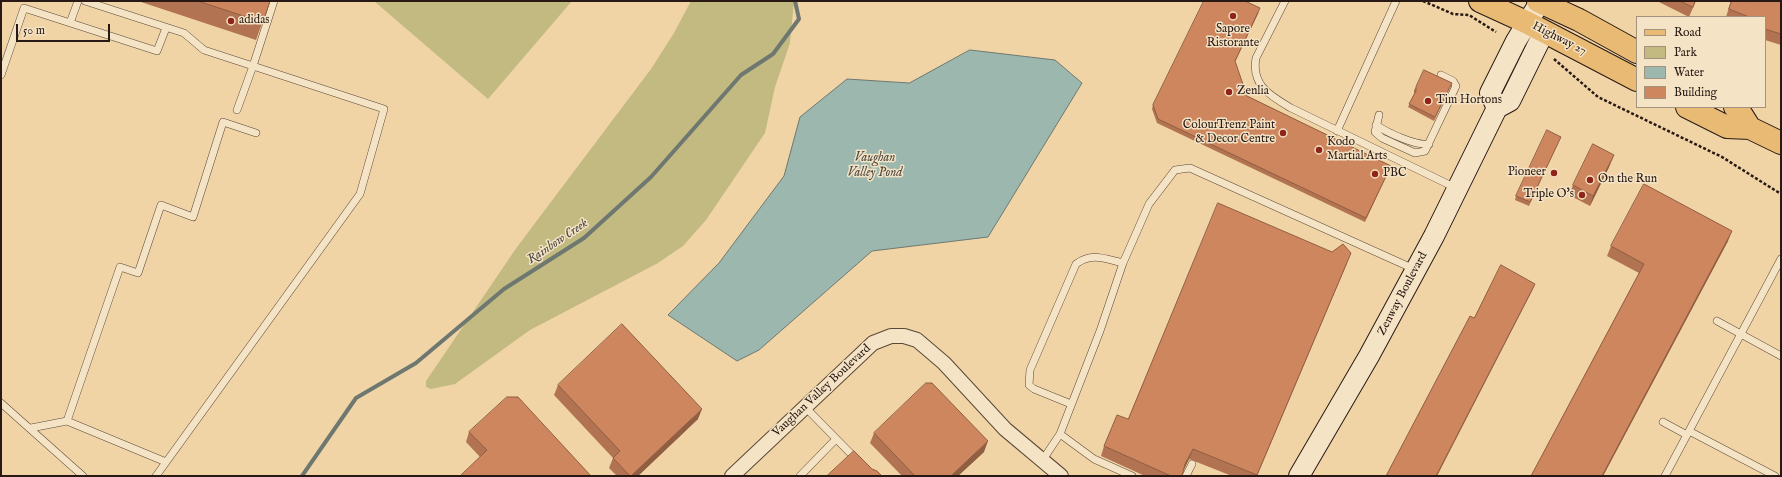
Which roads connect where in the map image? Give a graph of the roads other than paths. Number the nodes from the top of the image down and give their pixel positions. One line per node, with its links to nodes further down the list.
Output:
1 (78, 1): 8 (lane)
2 (85, 1): 10 (lane)
3 (274, 1): 12 (lane)
4 (1285, 1): 21 (lane)
5 (1396, 1): 21 (lane)
6 (1480, 1): 9 (main road, Highway 27)
7 (1548, 3): 9 (street, Zenway Boulevard); 11 (main road, Highway 27)
8 (70, 23): 10 (lane); 13 (lane)
9 (1536, 27): 15 (main road, Highway 27); 24 (street, Zenway Boulevard)
10 (166, 28): 12 (lane)
11 (1636, 51)
12 (253, 66): 18 (lane); 41 (lane)
13 (1, 75)
14 (1441, 75): 19 (lane)
15 (1636, 79)
16 (1689, 108): 20 (main road)
17 (1736, 108): 20 (main road)
18 (236, 110)
19 (1378, 116)
20 (1750, 128): 23 (main road)
21 (1337, 131): 24 (lane)
22 (256, 133): 34 (lane)
23 (1781, 143)
24 (1458, 189): 27 (street, Zenway Boulevard)
25 (1781, 259): 29 (lane)
26 (1123, 263): 27 (lane); 32 (lane); 32 (lane)
27 (1416, 270): 51 (street, Zenway Boulevard)
28 (1717, 321): 29 (lane)
29 (1741, 334): 30 (lane); 37 (lane)
30 (1781, 356)
31 (1, 403): 36 (lane)
32 (1071, 404): 38 (lane)
33 (805, 407): 39 (lane); 40 (street, Vaughan Valley Boulevard); 44 (street, Vaughan Valley Boulevard)
34 (67, 421): 36 (lane); 41 (lane)
35 (1662, 422): 37 (lane)
36 (30, 428): 45 (lane)
37 (1688, 433): 52 (lane); 53 (lane)
38 (1060, 434): 40 (lane); 49 (lane)
39 (836, 439): 43 (lane); 47 (lane)
40 (1042, 461): 48 (street, Vaughan Valley Boulevard)
41 (166, 462): 46 (lane)
42 (1192, 464): 50 (lane)
43 (862, 466)
44 (738, 474)
45 (83, 476)
46 (156, 476)
47 (800, 476)
48 (1061, 476)
49 (1132, 476)
50 (1186, 476)
51 (1299, 476)
52 (1664, 476)
53 (1775, 476)

